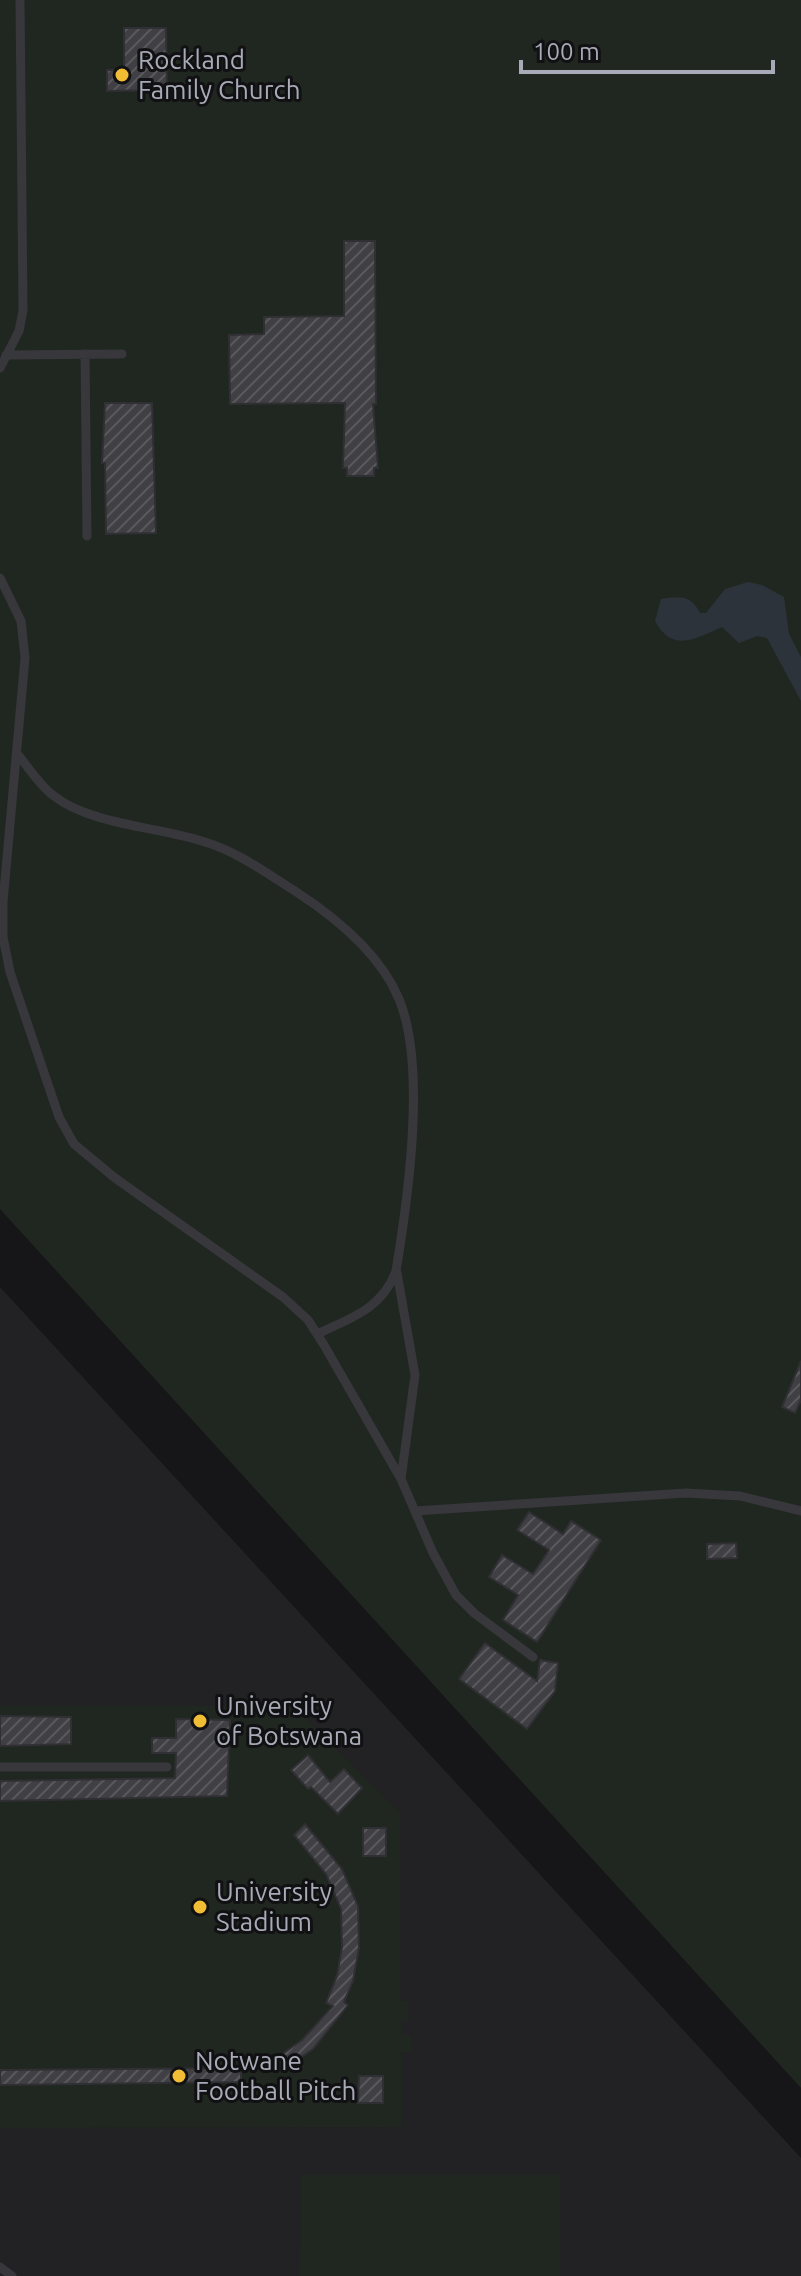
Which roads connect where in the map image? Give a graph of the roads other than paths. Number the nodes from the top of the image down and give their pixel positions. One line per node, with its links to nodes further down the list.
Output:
1 (20, 0): 4 (lane)
2 (85, 354): 3 (lane); 4 (lane); 6 (lane)
3 (122, 354)
4 (6, 355): 5 (lane)
5 (0, 368)
6 (87, 536)
7 (0, 578): 8 (lane)
8 (18, 755): 9 (lane); 10 (lane)
9 (396, 1271): 10 (lane); 11 (lane)
10 (317, 1334): 11 (lane)
11 (401, 1479): 12 (lane)
12 (415, 1511): 13 (lane); 14 (lane)
13 (801, 1511)
14 (533, 1657)
15 (0, 1767): 16 (lane)
16 (167, 1767)
17 (0, 2267): 18 (lane)
18 (12, 2276)

